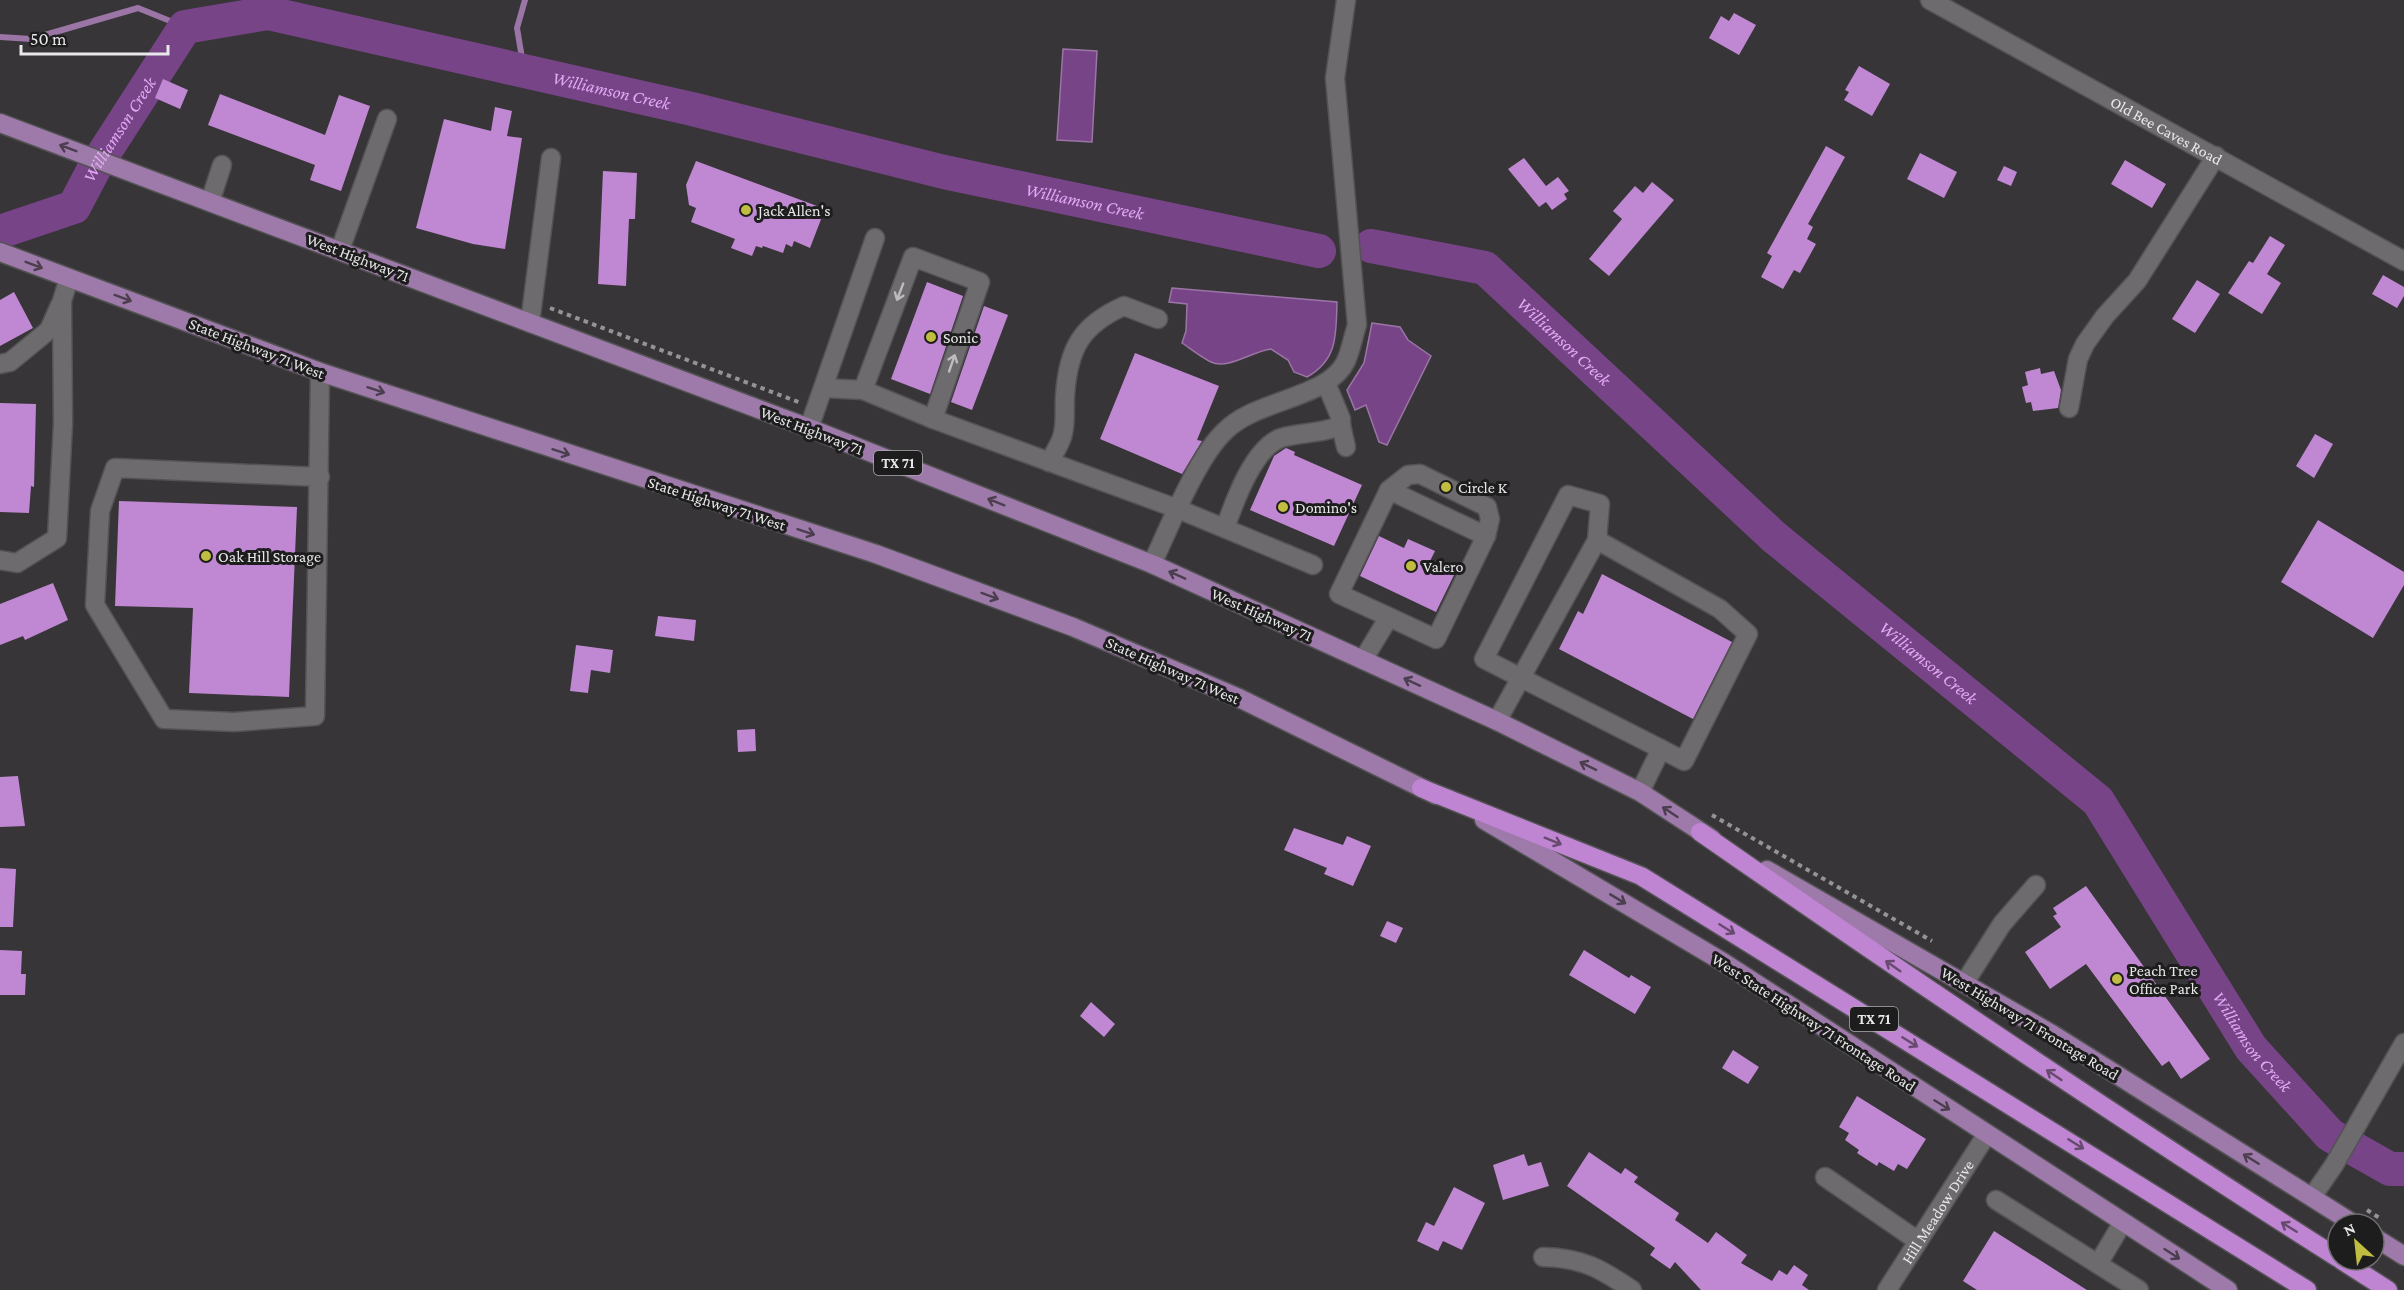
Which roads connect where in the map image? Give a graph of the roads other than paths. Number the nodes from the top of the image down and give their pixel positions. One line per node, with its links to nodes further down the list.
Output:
1 (1346, 0): 19 (street)
2 (1936, 1): 5 (street, Old Bee Caves Road)
3 (387, 119): 10 (street)
4 (0, 123): 8 (main road, West Highway 71 / TX 71, one-way to 4)
5 (2216, 156): 12 (street, Old Bee Caves Road); 22 (street)
6 (551, 158): 16 (street)
7 (222, 165): 8 (street)
8 (210, 202): 10 (main road, West Highway 71 / TX 71)
9 (875, 238): 20 (street)
10 (340, 250): 16 (main road, West Highway 71 / TX 71)
11 (0, 252): 13 (main road, State Highway 71 West, one-way to 13)
12 (2404, 261)
13 (69, 278): 14 (street); 18 (main road, State Highway 71 West, one-way to 18)
14 (62, 301): 17 (street); 34 (street)
15 (1158, 319): 27 (street)
16 (530, 323): 25 (main road, West Highway 71 / TX 71)
17 (0, 364)
18 (320, 372): 28 (street); 42 (main road, State Highway 71 West, one-way to 42)
19 (1326, 383): 24 (street); 30 (street)
20 (823, 388): 21 (street); 25 (street)
21 (863, 390): 23 (street); 23 (street, one-way to 21)
22 (2069, 408)
23 (933, 419): 27 (street)
24 (1341, 425): 26 (street); 31 (street)
25 (809, 428): 35 (main road, West Highway 71 / TX 71, one-way to 25)
26 (1346, 447)
27 (1049, 462): 30 (street)
28 (320, 477): 28 (street)
29 (1389, 490): 32 (street); 32 (street); 37 (street)
30 (1178, 509): 31 (street); 35 (street)
31 (1225, 528): 36 (street)
32 (1486, 536): 37 (street)
33 (1598, 540): 39 (street); 39 (street); 41 (street)
34 (0, 560)
35 (1152, 564): 38 (main road, West Highway 71 / TX 71, one-way to 35)
36 (1313, 565)
37 (1389, 617): 38 (street)
38 (1363, 660): 40 (main road, West Highway 71 / TX 71, one-way to 38)
39 (1520, 678): 40 (street); 41 (street)
40 (1497, 721): 43 (main road, West Highway 71 / TX 71, one-way to 40)
41 (1661, 749): 43 (street)
42 (1421, 788): 48 (main road, West State Highway 71 Frontage Road, one-way to 48); 65 (highway, TX 71, one-way to 65)
43 (1640, 792): 44 (main road, West Highway 71 / TX 71, one-way to 43)
44 (1700, 832): 46 (main road, West Highway 71 Frontage Road / TX 71); 56 (highway, TX 71, one-way to 44)
45 (2036, 885): 46 (street)
46 (1965, 982): 50 (main road, West Highway 71 Frontage Road / TX 71, one-way to 46)
47 (2404, 1043): 50 (street)
48 (1987, 1134): 53 (main road, West State Highway 71 Frontage Road); 54 (street, Hill Meadow Drive)
49 (1825, 1177): 54 (street)
50 (2312, 1197): 52 (main road, West Highway 71 Frontage Road / TX 71)
51 (1996, 1200): 59 (street)
52 (2335, 1212)
53 (2123, 1222): 59 (street); 64 (main road, West State Highway 71 Frontage Road, one-way to 64)
54 (1918, 1241): 62 (street, Hill Meadow Drive)
55 (2386, 1245): 57 (main road)
56 (2326, 1251)
57 (2404, 1256)
58 (1543, 1257): 61 (street)
59 (2098, 1264): 63 (street)
60 (2360, 1272): 66 (highway, TX 71)
61 (1632, 1290)
62 (1887, 1290)
63 (2139, 1290)
64 (2228, 1290)
65 (2307, 1290)
66 (2388, 1290)

